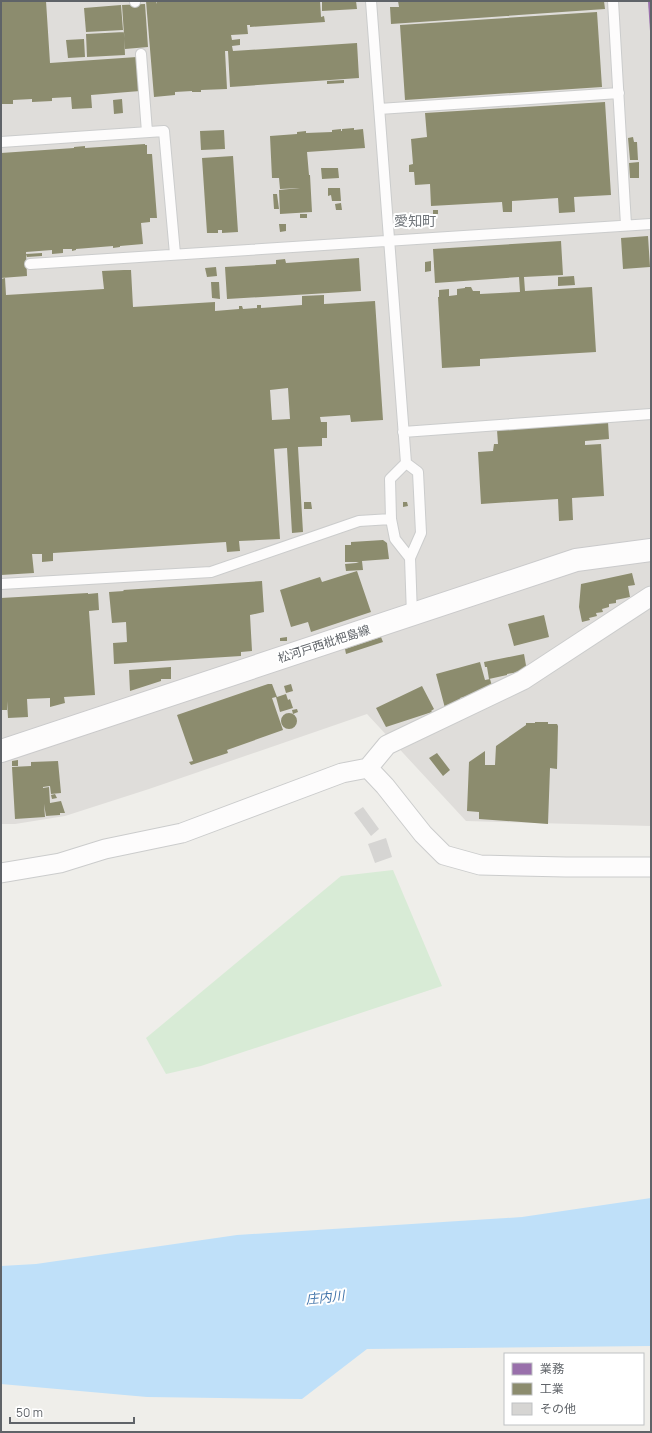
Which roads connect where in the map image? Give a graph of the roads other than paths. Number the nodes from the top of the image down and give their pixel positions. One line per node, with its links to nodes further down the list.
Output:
1 (371, 1): 5 (lane)
2 (613, 1): 4 (lane)
3 (141, 54): 6 (lane)
4 (619, 93): 5 (lane); 9 (lane)
5 (379, 109): 10 (lane)
6 (147, 132): 7 (lane); 11 (lane)
7 (1, 142)
8 (651, 224): 9 (lane)
9 (626, 225): 10 (lane)
10 (389, 241): 11 (lane); 14 (lane)
11 (175, 254): 12 (lane)
12 (30, 264)
13 (651, 414): 14 (lane)
14 (404, 432): 15 (lane)
15 (406, 463): 16 (lane); 18 (lane)
16 (391, 519): 18 (lane); 19 (lane)
17 (651, 550): 21 (main road, 松河戸西枇杷島線)
18 (410, 558): 21 (lane)
19 (1, 584)
20 (651, 596): 23 (street)
21 (412, 615): 22 (main road, 松河戸西枇杷島線)
22 (1, 751)
23 (368, 768): 24 (street); 25 (street)
24 (651, 866)
25 (1, 873)

